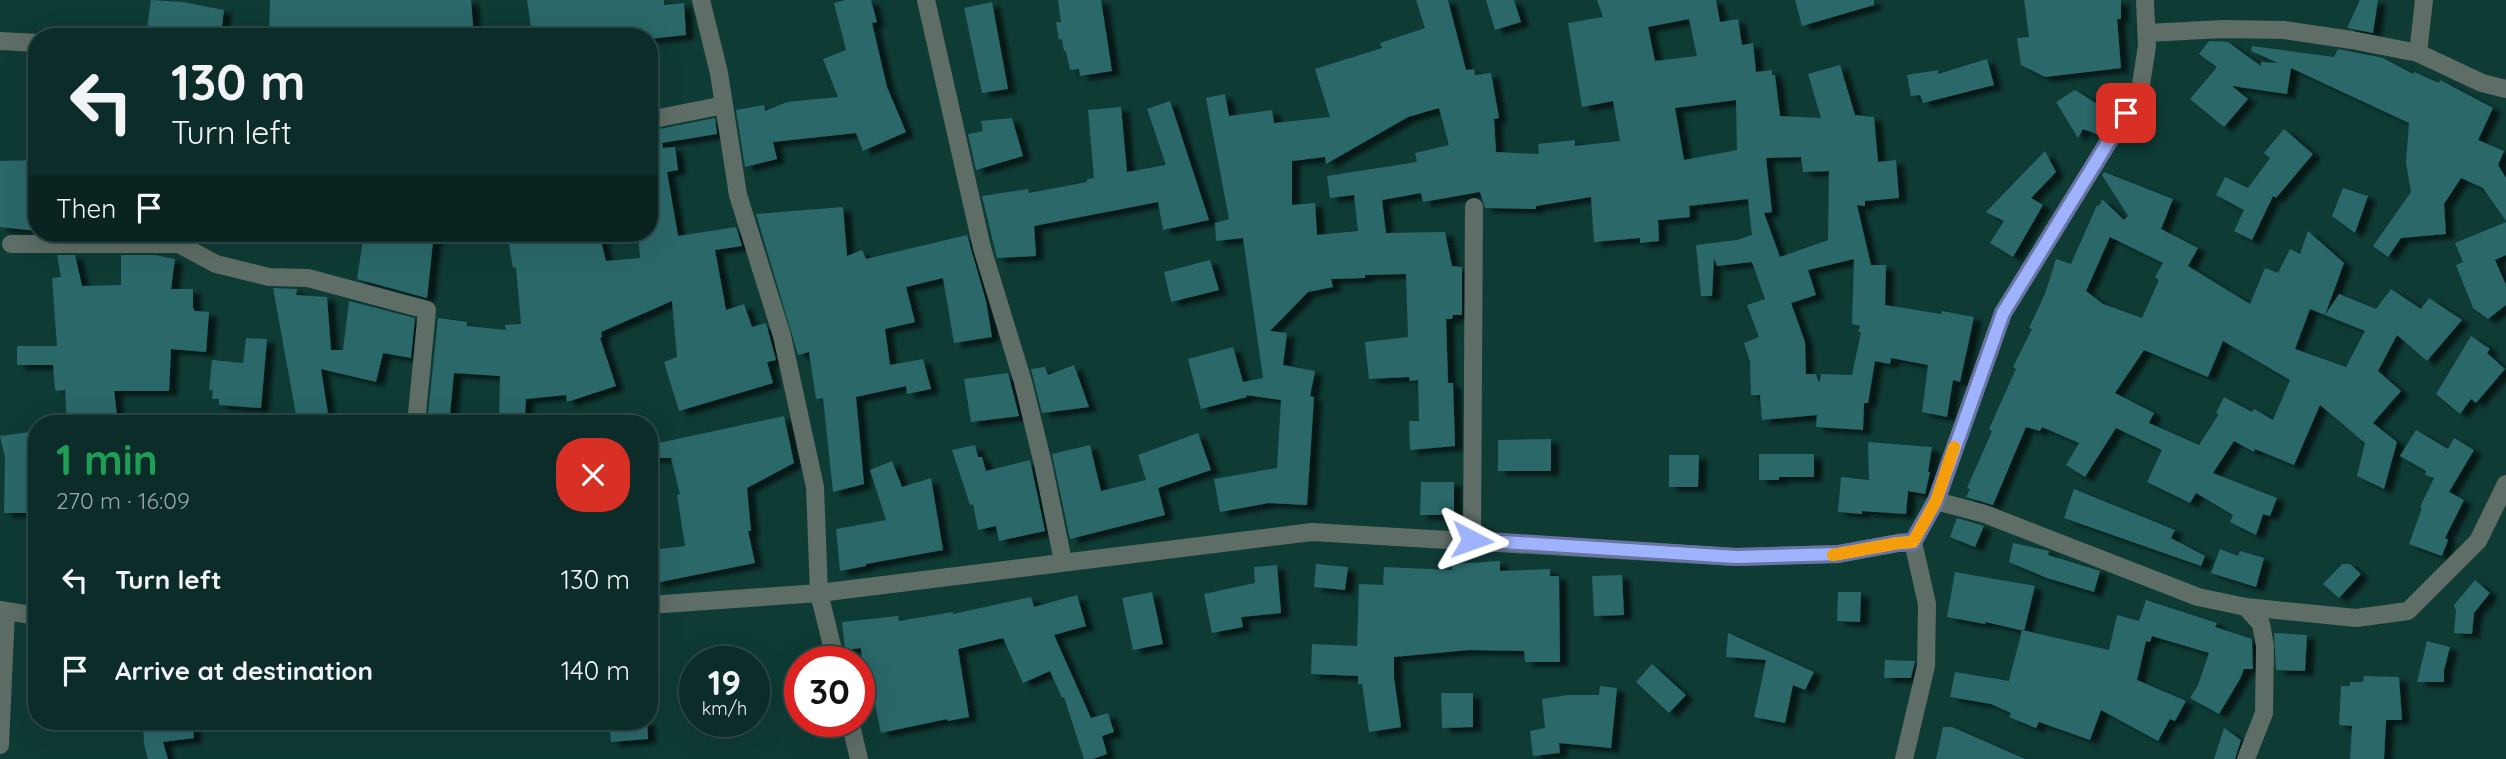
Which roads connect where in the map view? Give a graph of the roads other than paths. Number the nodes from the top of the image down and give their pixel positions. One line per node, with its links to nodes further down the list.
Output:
1 (701, 0): 10 (street)
2 (926, 0): 19 (street)
3 (2146, 0): 5 (street)
4 (2424, 0): 8 (street)
5 (2147, 33): 8 (street); 16 (street)
6 (0, 41): 7 (street)
7 (28, 43)
8 (2418, 53): 9 (street)
9 (2506, 89)
10 (724, 105): 11 (street); 20 (street)
11 (658, 118)
12 (1474, 207): 17 (street)
13 (11, 244): 14 (street)
14 (417, 415)
15 (2506, 484): 22 (street)
16 (1936, 501): 18 (street); 22 (street)
17 (1472, 540): 18 (street); 19 (street)
18 (1913, 542): 29 (street)
19 (1063, 561): 20 (street)
20 (819, 593): 21 (street); 25 (street)
21 (658, 604)
22 (2246, 607): 30 (street)
23 (3, 611): 24 (street); 27 (street)
24 (28, 615)
25 (832, 646)
26 (854, 737): 28 (street)
27 (0, 745)
28 (859, 759)
29 (1904, 759)
30 (2246, 759)

